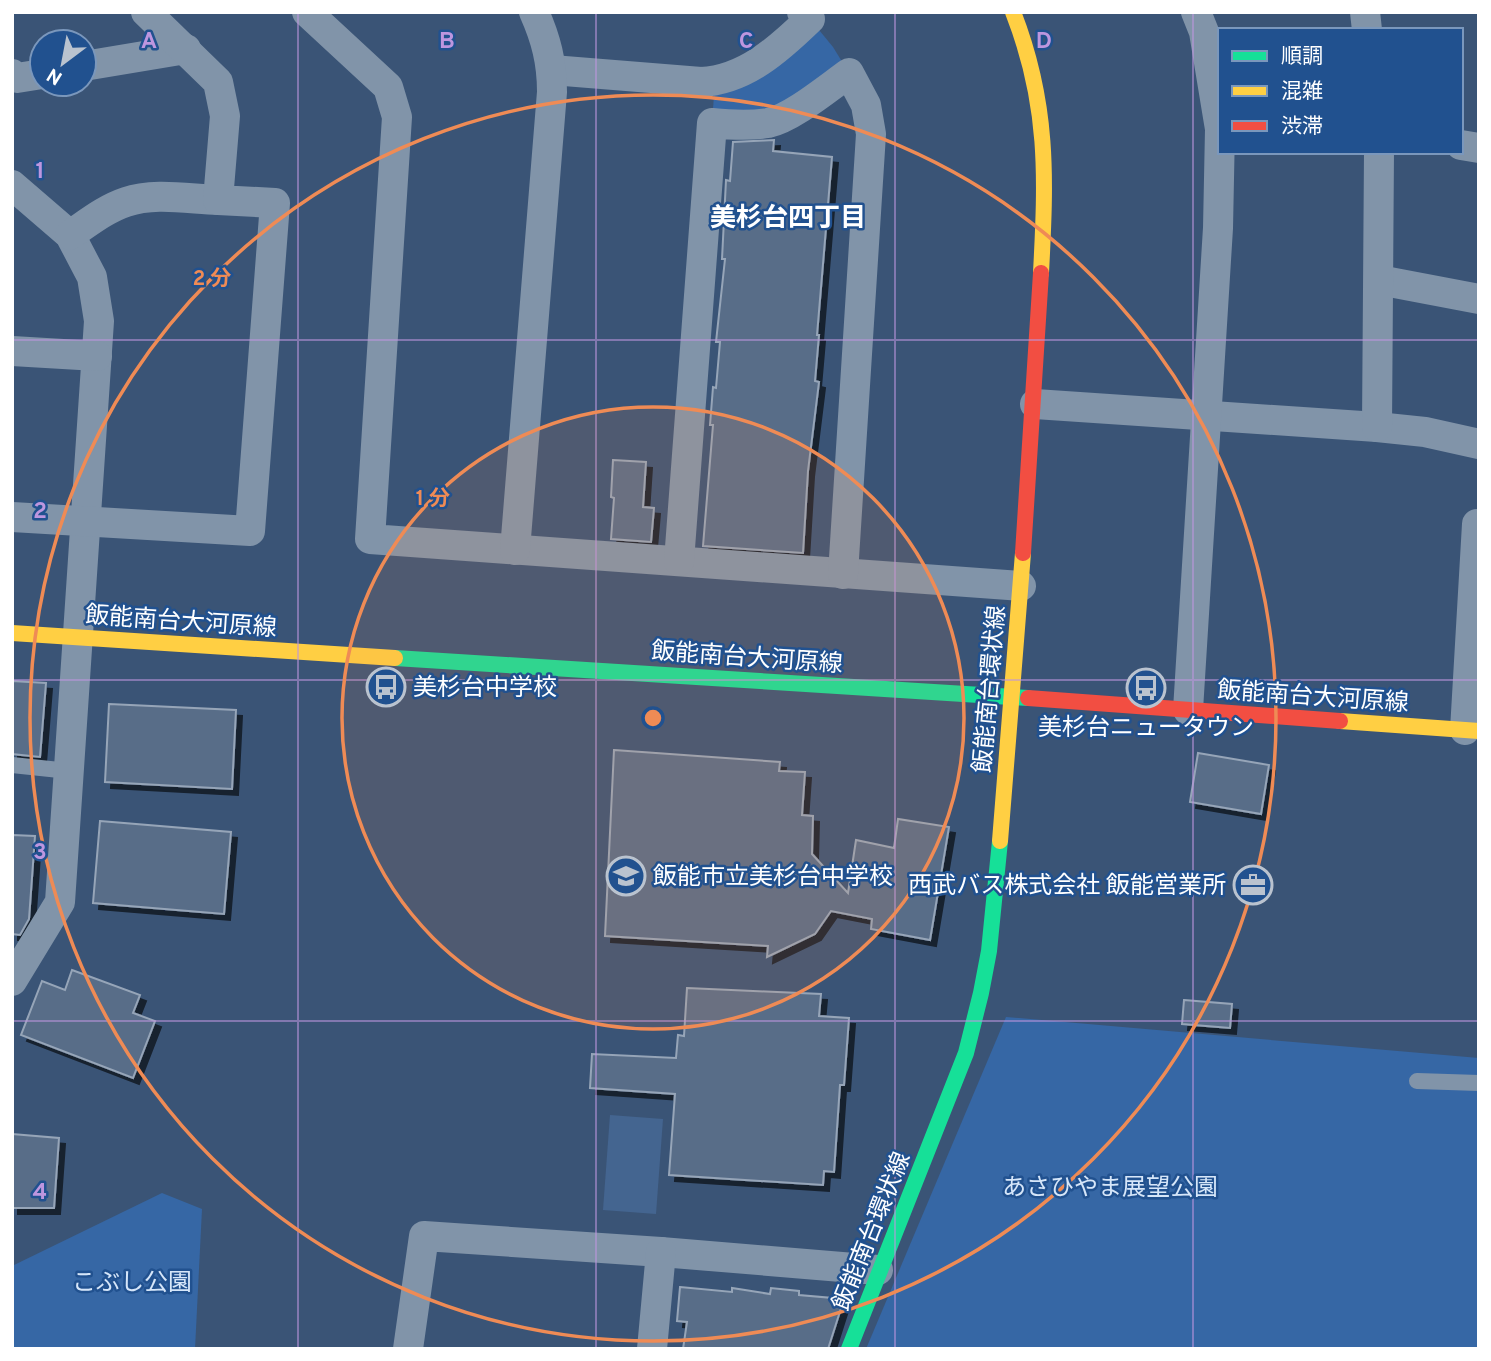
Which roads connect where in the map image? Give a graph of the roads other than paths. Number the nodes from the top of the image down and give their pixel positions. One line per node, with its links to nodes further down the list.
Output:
1 (146, 12): 7 (street)
2 (307, 12): 29 (street)
3 (534, 12): 9 (street)
4 (802, 12): 9 (street)
5 (1013, 12): 22 (street, 飯能南台環状線)
6 (1196, 12): 12 (street)
7 (186, 49): 8 (street); 16 (street)
8 (98, 64)
9 (552, 70): 29 (street)
10 (12, 74): 11 (street)
11 (28, 76)
12 (1218, 117)
13 (1219, 154): 23 (street)
14 (1380, 154): 18 (street)
15 (12, 185): 17 (street)
16 (218, 201): 17 (street); 27 (street)
17 (70, 235): 21 (street)
18 (1380, 280): 19 (street); 24 (street)
19 (1479, 299)
20 (12, 351): 21 (street)
21 (97, 356): 27 (street)
22 (1035, 404): 23 (street); 32 (street, 飯能南台環状線)
23 (1206, 414): 24 (street); 36 (street)
24 (1377, 427): 25 (street)
25 (1479, 444)
26 (12, 517): 27 (street)
27 (86, 523): 34 (street)
28 (1479, 524): 37 (street)
29 (515, 550): 30 (street)
30 (679, 561): 31 (street); 31 (street)
31 (843, 573): 32 (street)
32 (1021, 586): 35 (street, 飯能南台環状線)
33 (12, 633): 34 (street, 飯能南台大河原線)
34 (77, 638): 35 (street, 飯能南台大河原線); 39 (street)
35 (1010, 697): 36 (street, 飯能南台大河原線); 44 (street, 飯能南台環状線)
36 (1188, 710): 37 (street, 飯能南台大河原線)
37 (1472, 731)
38 (12, 765): 39 (lane)
39 (69, 771): 40 (street)
40 (12, 981)
41 (1417, 1081): 42 (lane)
42 (1479, 1083)
43 (661, 1252): 44 (street); 45 (street); 46 (street)
44 (878, 1270): 47 (street, 飯能南台環状線)
45 (408, 1349)
46 (652, 1349)
47 (849, 1349)

